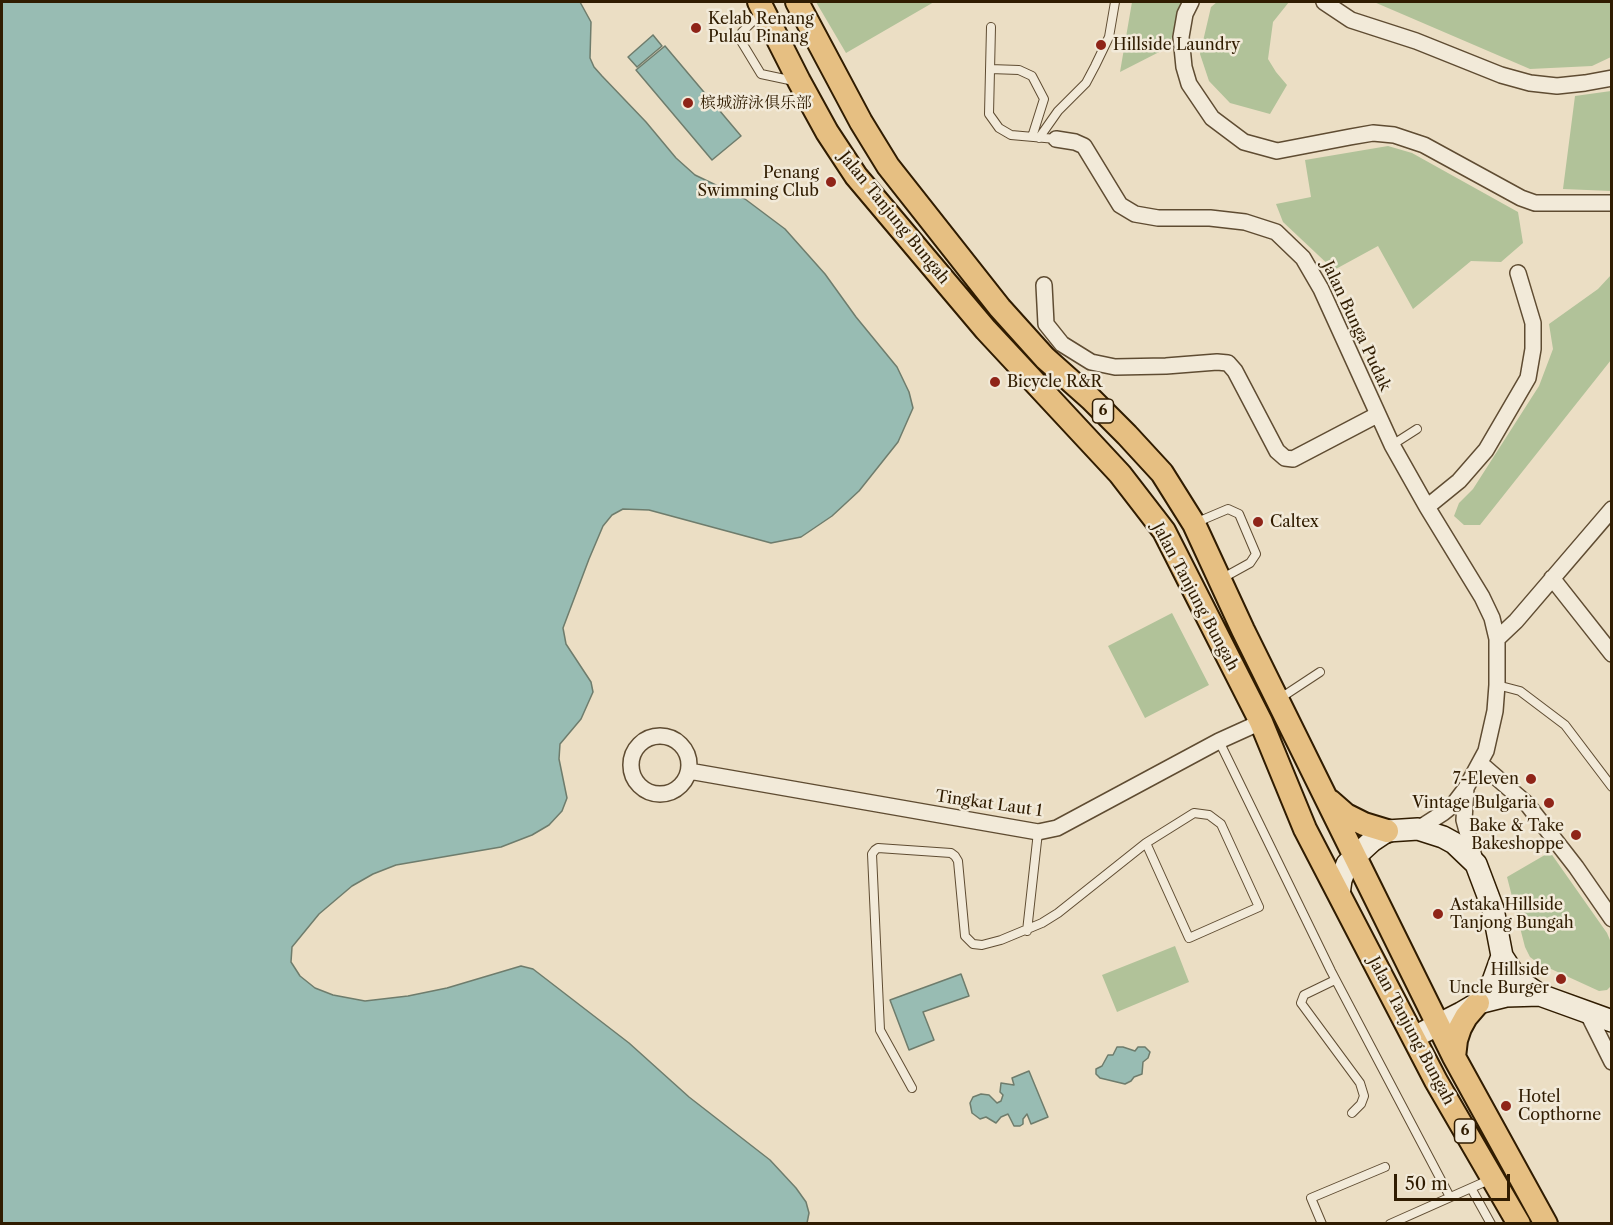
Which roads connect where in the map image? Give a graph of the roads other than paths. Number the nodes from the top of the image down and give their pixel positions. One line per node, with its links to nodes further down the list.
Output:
1 (797, 2): 20 (main road, Jalan Tanjung Bungah / 6)
2 (1115, 2): 10 (lane)
3 (1191, 2): 12 (street)
4 (1324, 2): 8 (street)
5 (762, 6): 9 (main road, Jalan Tanjung Bungah / 6); 9 (lane)
6 (991, 27): 7 (lane)
7 (990, 69): 10 (lane); 10 (lane)
8 (1611, 78)
9 (799, 81): 28 (main road, Jalan Tanjung Bungah / 6)
10 (1036, 137): 11 (lane)
11 (1056, 139): 15 (street, Jalan Bunga Pudak)
12 (1611, 203)
13 (1518, 273): 18 (street)
14 (1044, 285): 15 (street)
15 (1377, 415): 17 (street, Jalan Bunga Pudak)
16 (1417, 429): 17 (lane)
17 (1392, 445): 18 (street, Jalan Bunga Pudak)
18 (1427, 507): 23 (street, Jalan Bunga Pudak)
19 (1611, 509): 21 (street)
20 (1194, 524): 22 (main road, Jalan Tanjung Bungah / 6); 22 (lane)
21 (1552, 578): 23 (street); 24 (street)
22 (1221, 579): 27 (main road, Jalan Tanjung Bungah / 6)
23 (1497, 639): 26 (street, Jalan Bunga Pudak)
24 (1611, 654)
25 (1320, 672): 27 (lane)
26 (1497, 685): 30 (street, Jalan Bunga Pudak); 32 (lane)
27 (1278, 700): 34 (main road, Jalan Tanjung Bungah / 6)
28 (1261, 722): 29 (street, Tingkat Laut 1); 41 (main road, Jalan Tanjung Bungah / 6)
29 (1219, 741): 37 (street, Tingkat Laut 1); 45 (lane)
30 (1481, 764): 33 (street, Jalan Bunga Pudak); 42 (street)
31 (689, 771): 37 (street, Tingkat Laut 1)
32 (1611, 787)
33 (1466, 788): 35 (street, Jalan Bunga Pudak); 40 (street)
34 (1327, 798): 36 (main road); 39 (main road, Jalan Tanjung Bungah / 6)
35 (1418, 829): 36 (street); 40 (street)
36 (1388, 831): 39 (street)
37 (1038, 832): 43 (lane)
38 (1146, 843): 38 (lane); 43 (lane)
39 (1355, 856): 41 (street); 50 (main road, Jalan Tanjung Bungah / 6)
40 (1476, 864): 44 (street)
41 (1340, 894): 51 (main road, Jalan Tanjung Bungah / 6)
42 (1611, 919)
43 (1027, 931): 54 (lane)
44 (1502, 956): 46 (street); 47 (street)
45 (1335, 980): 55 (lane); 59 (lane)
46 (1540, 995): 47 (street); 48 (street)
47 (1478, 1002): 50 (street); 52 (main road)
48 (1586, 1010): 49 (street); 53 (street)
49 (1611, 1021)
50 (1438, 1024): 51 (street); 52 (main road, Jalan Tanjung Bungah / 6)
51 (1414, 1037): 57 (main road, Jalan Tanjung Bungah / 6)
52 (1454, 1057): 64 (main road, Jalan Tanjung Bungah / 6)
53 (1611, 1062)
54 (912, 1088)
55 (1352, 1113)
56 (1385, 1167): 60 (lane)
57 (1493, 1178): 58 (lane); 63 (main road, Jalan Tanjung Bungah / 6)
58 (1471, 1188): 59 (lane); 62 (lane)
59 (1450, 1197): 61 (lane)
60 (1322, 1224)
61 (1390, 1224)
62 (1491, 1224)
63 (1519, 1224)
64 (1546, 1224)

